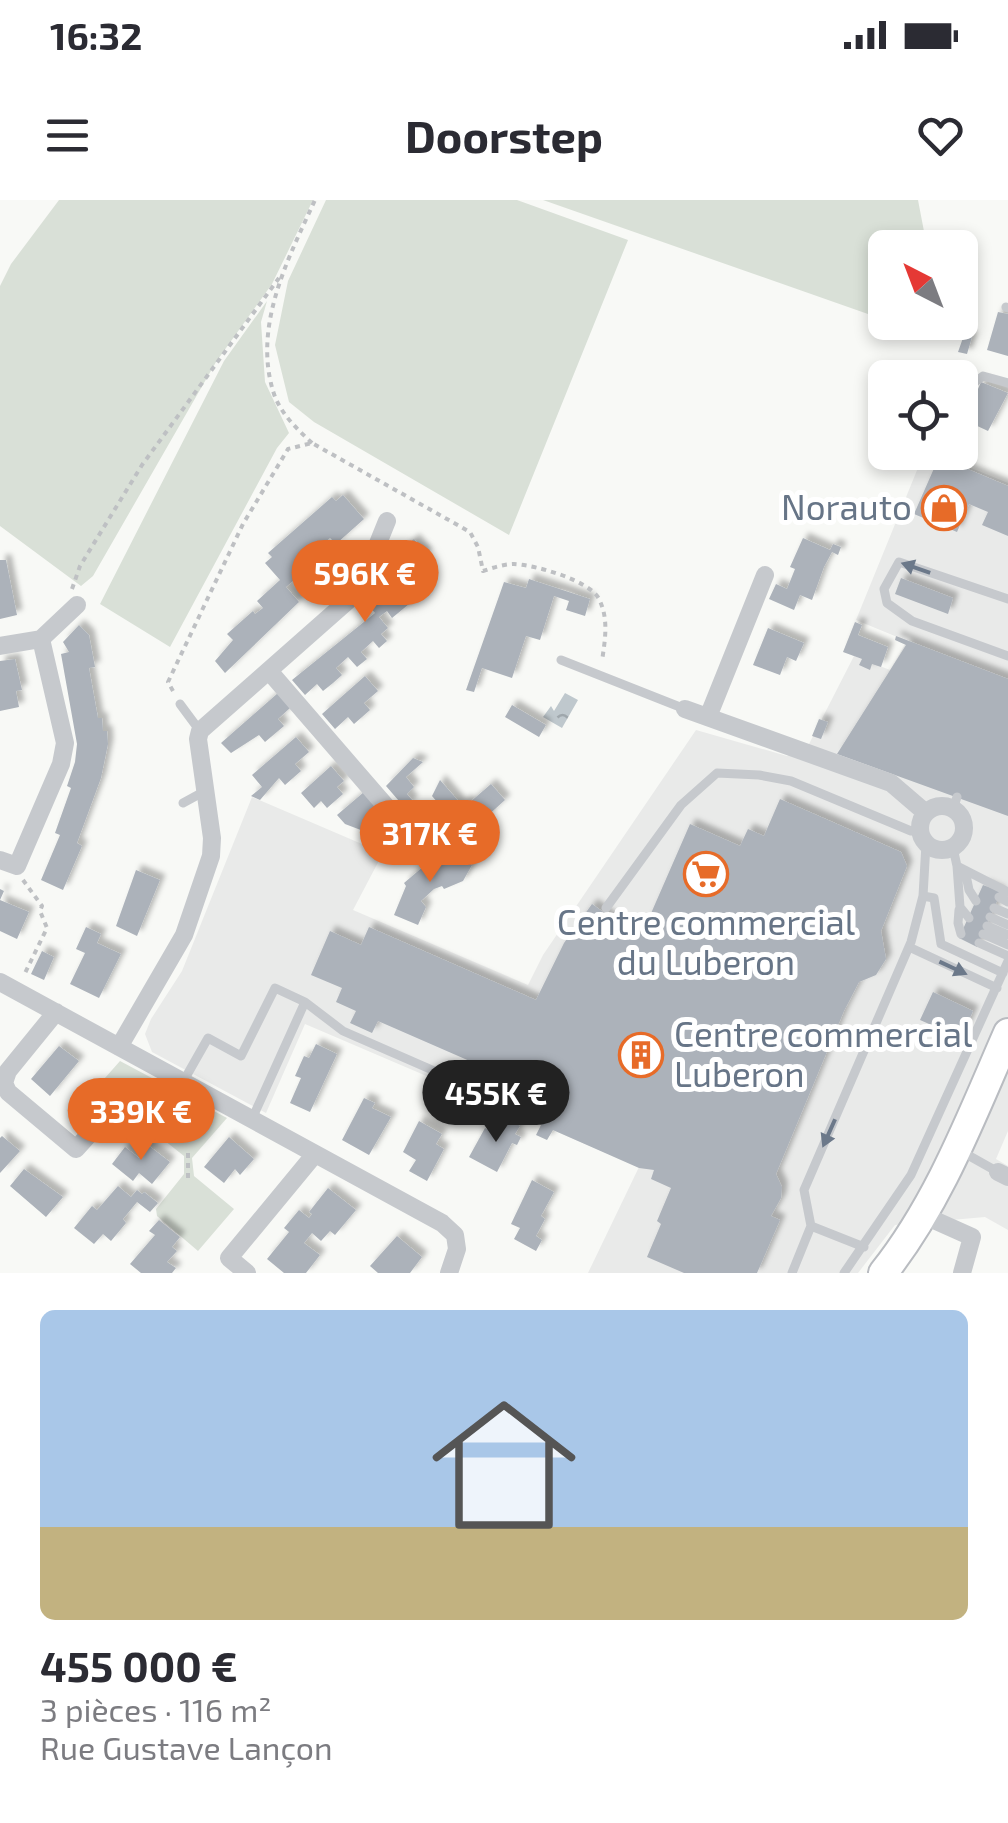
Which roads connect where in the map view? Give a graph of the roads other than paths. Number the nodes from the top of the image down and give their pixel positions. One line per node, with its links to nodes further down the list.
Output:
1 (978, 380): 2 (lane)
2 (1008, 382)
3 (388, 521): 11 (street)
4 (764, 575): 14 (street)
5 (74, 599): 7 (street)
6 (1008, 599): 9 (lane, one-way to 9)
7 (41, 640): 8 (street); 21 (street)
8 (0, 646)
9 (1007, 653)
10 (561, 660): 13 (lane)
11 (269, 670): 15 (street); 19 (street)
12 (180, 704): 15 (lane)
13 (686, 709): 14 (street)
14 (708, 717): 18 (street)
15 (200, 731): 16 (street)
16 (205, 790): 17 (lane); 41 (street)
17 (183, 803)
18 (924, 829): 20 (street); 20 (street); 24 (lane); 26 (lane)
19 (403, 844)
20 (958, 861): 22 (lane); 25 (lane); 28 (lane)
21 (6, 862)
22 (968, 884): 23 (lane); 29 (lane)
23 (981, 890)
24 (922, 896): 33 (lane); 35 (lane)
25 (960, 907): 29 (lane); 29 (lane)
26 (606, 908)
27 (1008, 914): 28 (lane)
28 (993, 915): 30 (lane); 31 (lane); 32 (lane); 34 (lane)
29 (969, 918)
30 (1008, 925)
31 (1008, 935)
32 (1008, 946)
33 (910, 947): 37 (lane, one-way to 37); 51 (lane, one-way to 51)
34 (1008, 958): 35 (lane)
35 (1003, 973): 37 (lane)
36 (8, 986): 39 (street)
37 (996, 988): 52 (lane)
38 (306, 1002): 43 (lane); 44 (lane); 46 (lane)
39 (56, 1012): 41 (street); 45 (street)
40 (1008, 1033): 57 (main road)
41 (120, 1047): 43 (street)
42 (1008, 1065): 48 (main road)
43 (183, 1082): 46 (street)
44 (486, 1094)
45 (104, 1118)
46 (252, 1120): 47 (street)
47 (315, 1154): 53 (street); 54 (street)
48 (966, 1154): 49 (lane); 50 (main road)
49 (1003, 1175)
50 (934, 1220): 58 (main road); 59 (street)
51 (812, 1226): 52 (lane); 55 (lane)
52 (864, 1247): 56 (lane)
53 (247, 1273)
54 (449, 1273)
55 (792, 1273)
56 (844, 1273)
57 (883, 1273)
58 (900, 1273)
59 (962, 1273)

